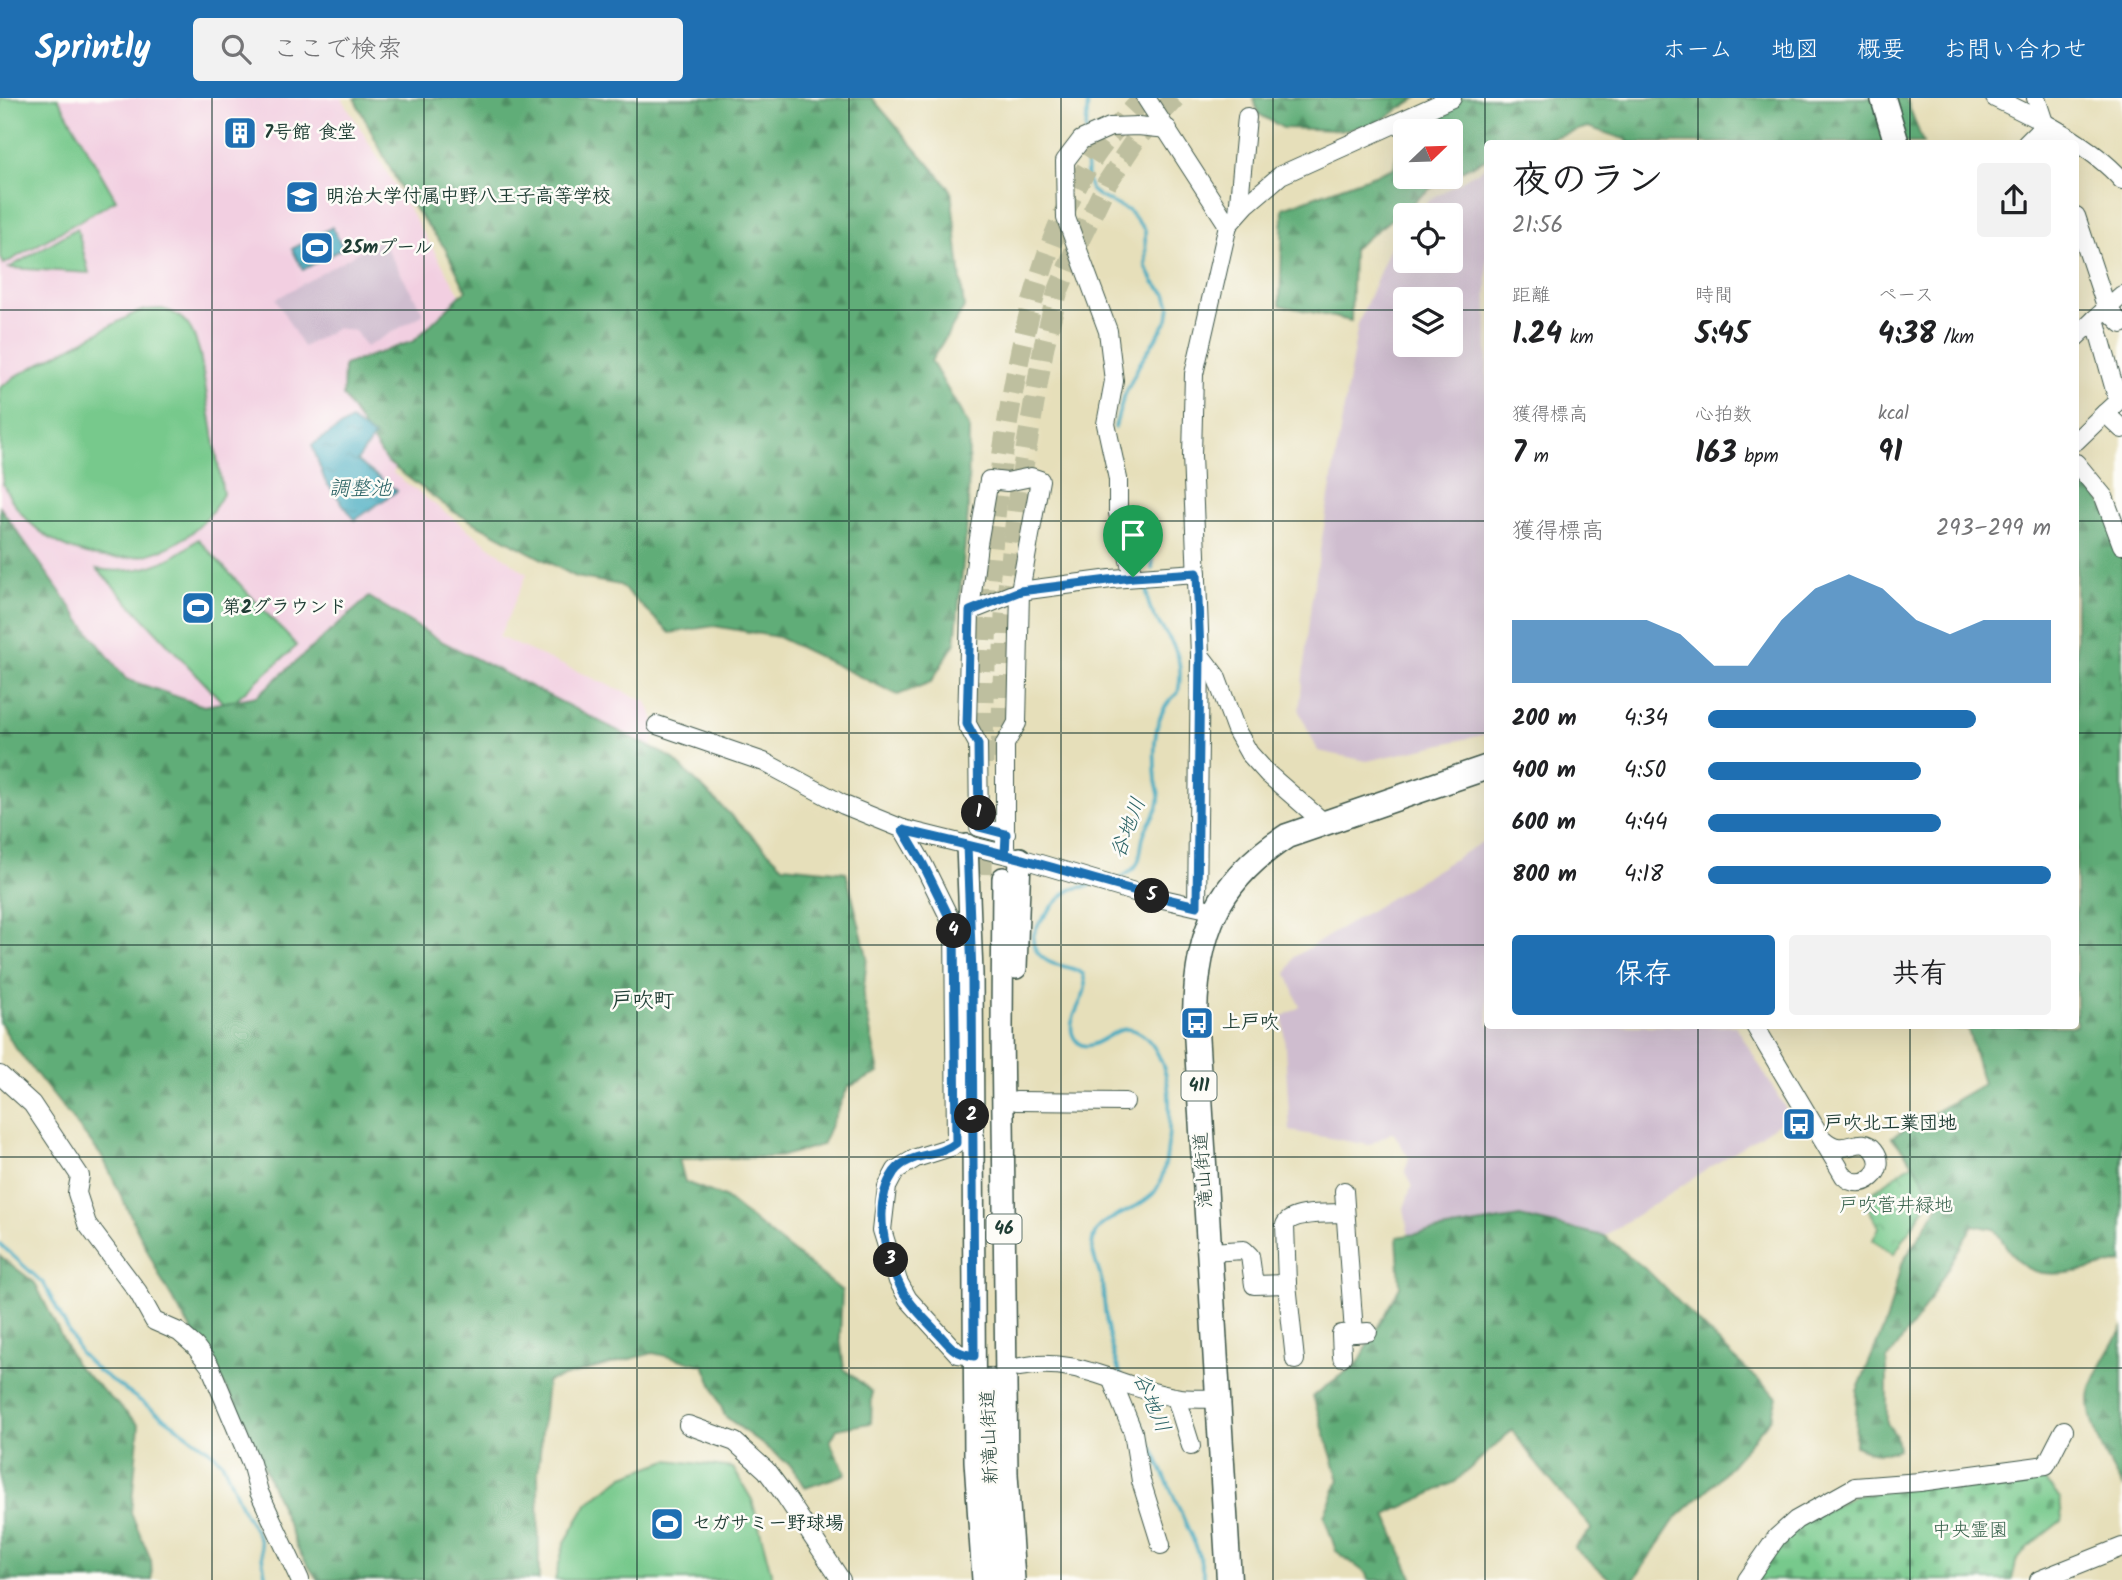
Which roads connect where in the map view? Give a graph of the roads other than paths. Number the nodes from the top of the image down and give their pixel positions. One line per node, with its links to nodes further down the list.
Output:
1 (1146, 98): 8 (street)
2 (1452, 98): 15 (street)
3 (1883, 98): 9 (highway)
4 (1995, 98): 7 (street)
5 (2036, 98): 7 (street)
6 (1247, 117): 15 (street)
7 (2045, 125): 10 (street); 11 (street); 12 (street)
8 (1168, 129): 15 (street); 27 (street)
9 (1896, 140)
10 (2029, 140)
11 (2050, 140)
12 (2070, 140)
13 (2079, 146): 14 (street)
14 (2122, 180)
15 (1233, 219): 26 (street)
16 (2079, 228): 18 (street)
17 (2122, 295): 18 (street)
18 (2101, 314): 19 (street); 20 (street); 21 (street)
19 (2122, 324)
20 (2079, 334)
21 (2105, 413): 22 (street); 23 (street)
22 (2122, 429)
23 (2079, 437)
24 (2079, 467): 25 (street)
25 (2122, 545)
26 (1197, 573): 27 (street); 30 (street)
27 (1133, 577): 28 (street)
28 (1020, 591): 29 (street); 29 (street); 35 (street)
29 (970, 611): 35 (street)
30 (1200, 655): 33 (street); 38 (street)
31 (657, 724): 34 (street)
32 (1484, 768): 33 (highway, 滝山街道 / 411)
33 (1324, 822): 38 (highway, 滝山街道 / 411)
34 (903, 830): 36 (street); 44 (street)
35 (1006, 834): 37 (street)
36 (967, 845): 37 (street); 44 (main road, 46)
37 (1012, 856): 38 (street); 41 (main road, 46)
38 (1205, 909): 47 (highway, 滝山街道 / 411)
39 (1757, 1029): 43 (street)
40 (0, 1075): 64 (street)
41 (1016, 1101): 42 (street); 52 (main road, 46)
42 (1125, 1102)
43 (1823, 1139)
44 (964, 1142): 49 (main road, 46); 49 (street)
45 (1344, 1191): 46 (street)
46 (1345, 1213): 48 (street); 50 (street)
47 (1209, 1252): 48 (street); 55 (highway, 滝山街道 / 411)
48 (1287, 1284): 51 (street)
49 (974, 1356): 66 (main road, 46)
50 (1342, 1357)
51 (1295, 1360)
52 (1020, 1367): 53 (street); 59 (main road, 46)
53 (1113, 1379): 54 (street); 60 (street)
54 (1177, 1398): 55 (street); 58 (street)
55 (1219, 1399): 67 (highway, 滝山街道 / 411)
56 (688, 1425): 65 (street)
57 (2064, 1430): 68 (street)
58 (1191, 1446)
59 (1007, 1474): 63 (main road, 新滝山街道 / 46); 63 (main road, 新滝山街道 / 46)
60 (1161, 1545)
61 (2122, 1548): 62 (street)
62 (2080, 1573): 69 (street)
63 (1010, 1579)
64 (300, 1580)
65 (841, 1580)
66 (983, 1580)
67 (1229, 1580)
68 (1748, 1580)
69 (2039, 1580)

